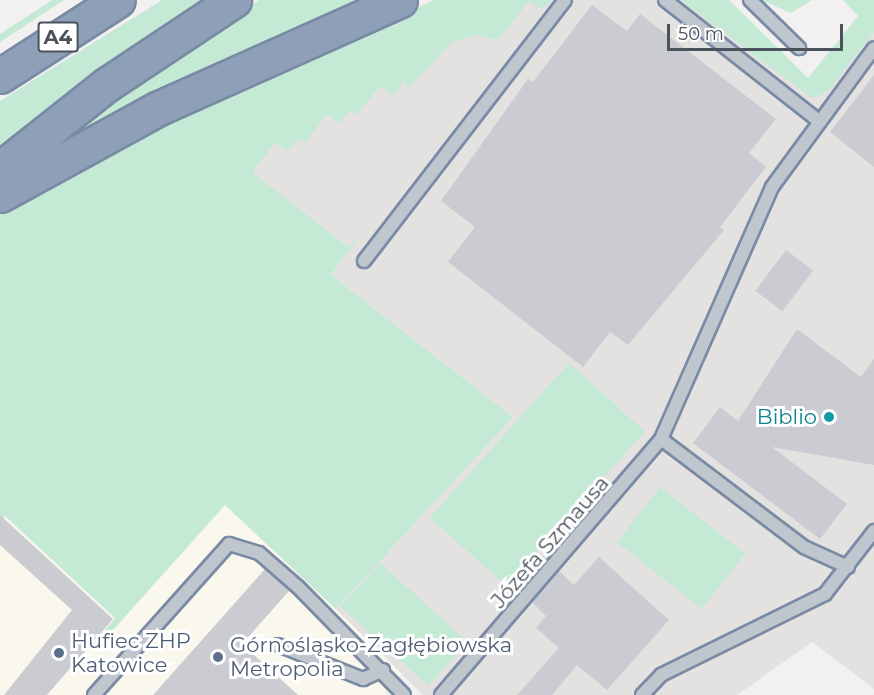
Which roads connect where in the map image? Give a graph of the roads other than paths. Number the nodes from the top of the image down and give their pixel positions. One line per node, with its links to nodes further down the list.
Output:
1 (118, 0): 9 (highway, A4)
2 (234, 0): 11 (highway)
3 (400, 0): 12 (highway)
4 (565, 0): 13 (lane)
5 (665, 0): 10 (lane)
6 (750, 0): 7 (lane)
7 (799, 48)
8 (874, 48): 10 (lane, Józefa Szmausa)
9 (0, 76)
10 (820, 122): 14 (lane, Józefa Szmausa)
11 (0, 169)
12 (0, 195)
13 (364, 261)
14 (661, 439): 16 (lane); 21 (lane, Józefa Szmausa)
15 (874, 531): 16 (lane)
16 (848, 567): 22 (lane)
17 (278, 645): 18 (lane)
18 (383, 670): 19 (lane); 20 (lane)
19 (94, 695)
20 (404, 695)
21 (441, 695)
22 (642, 695)

